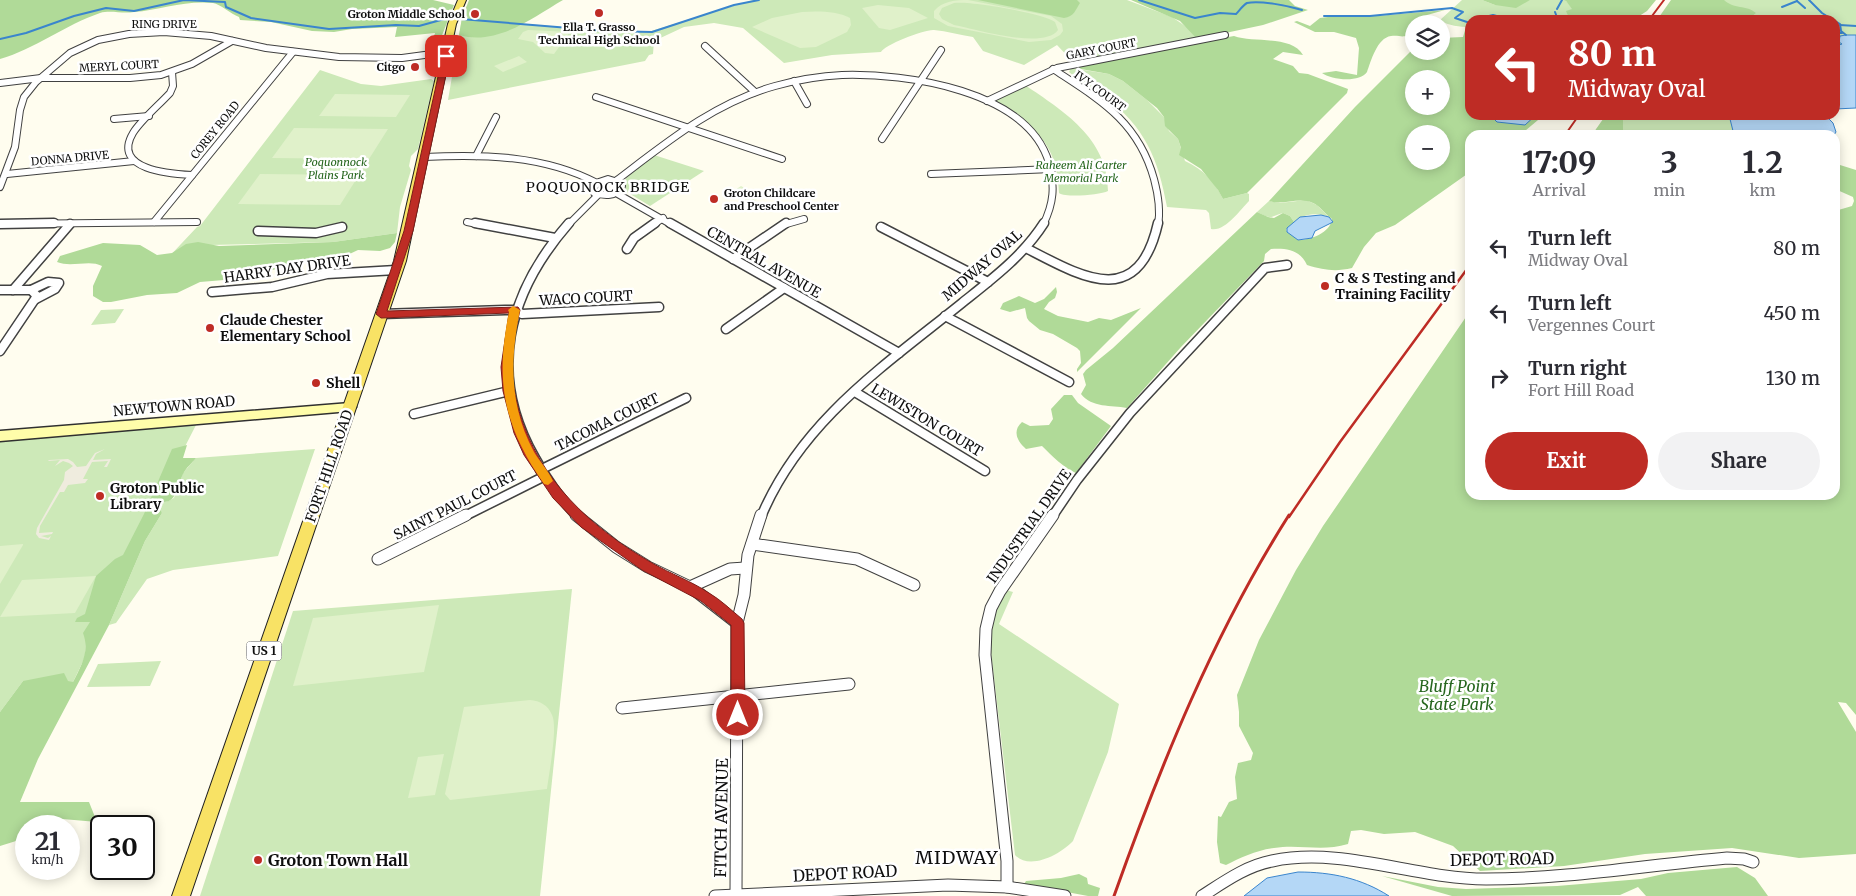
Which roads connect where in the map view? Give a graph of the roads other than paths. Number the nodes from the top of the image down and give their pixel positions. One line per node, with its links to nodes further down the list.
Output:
1 (462, 0): 7 (main road, FORT HILL ROAD / US 1)
2 (1225, 36): 8 (street, GARY COURT)
3 (232, 42): 6 (street, RING DRIVE); 9 (street, MERYL COURT); 10 (street, RING DRIVE)
4 (705, 46): 14 (street)
5 (941, 50): 12 (street)
6 (293, 52): 7 (street, RING DRIVE); 29 (street, COREY ROAD)
7 (447, 52): 24 (main road, FORT HILL ROAD / US 1)
8 (1052, 69): 16 (street, GARY COURT); 47 (street, IVY COURT)
9 (172, 72): 10 (street, MERYL COURT); 18 (street)
10 (41, 78): 13 (street, MERYL COURT); 28 (street, RING DRIVE)
11 (794, 81): 12 (street, MIDWAY OVAL); 14 (street, MIDWAY OVAL); 17 (street)
12 (920, 81): 16 (street, MIDWAY OVAL); 22 (street)
13 (0, 83)
14 (755, 92): 21 (street, MIDWAY OVAL)
15 (596, 97): 21 (street)
16 (987, 101): 27 (street, MIDWAY OVAL)
17 (807, 104)
18 (149, 116): 20 (street); 26 (street)
19 (496, 117): 23 (street)
20 (114, 119)
21 (687, 127): 25 (street); 31 (street, MIDWAY OVAL)
22 (882, 139)
23 (476, 156): 24 (street); 32 (street)
24 (424, 159): 51 (main road, FORT HILL ROAD / US 1)
25 (782, 159)
26 (134, 161): 28 (street, DONNA DRIVE); 29 (street)
27 (1052, 169): 30 (street); 47 (street, MIDWAY OVAL)
28 (7, 174): 33 (street, RING DRIVE)
29 (192, 174): 38 (street, COREY ROAD)
30 (931, 174)
31 (617, 180): 32 (street); 34 (street)
32 (597, 183): 35 (street)
33 (0, 187)
34 (616, 193): 35 (street); 36 (street, CENTRAL AVENUE)
35 (598, 195): 46 (street)
36 (663, 218): 48 (street); 49 (street, CENTRAL AVENUE)
37 (804, 218): 49 (street)
38 (154, 222): 39 (street); 42 (street)
39 (197, 222)
40 (467, 222): 46 (street)
41 (0, 224): 42 (street)
42 (70, 224): 55 (street)
43 (342, 227): 45 (street)
44 (881, 227): 52 (street)
45 (258, 231)
46 (555, 238): 60 (street)
47 (1026, 248): 52 (street, MIDWAY OVAL)
48 (628, 249)
49 (733, 259): 53 (street, CENTRAL AVENUE)
50 (1286, 265): 85 (street, INDUSTRIAL DRIVE)
51 (396, 270): 57 (street, HARRY DAY DRIVE); 61 (main road, FORT HILL ROAD / US 1)
52 (988, 282): 62 (street, MIDWAY OVAL)
53 (784, 288): 63 (street); 65 (street, CENTRAL AVENUE)
54 (0, 290): 55 (street)
55 (13, 290): 56 (street)
56 (31, 290): 58 (street); 58 (street)
57 (212, 292)
58 (36, 298): 64 (street)
59 (659, 307): 60 (street, WACO COURT)
60 (514, 310): 61 (street, WACO COURT); 67 (street)
61 (381, 314): 70 (main road, FORT HILL ROAD / US 1)
62 (945, 316): 65 (street, MIDWAY OVAL); 66 (street)
63 (726, 329)
64 (0, 351)
65 (900, 353): 68 (street, MIDWAY OVAL)
66 (1069, 382)
67 (508, 391): 71 (street); 74 (street)
68 (855, 392): 73 (street, LEWISTON COURT); 75 (street, MIDWAY OVAL)
69 (686, 398): 74 (street, TACOMA COURT)
70 (350, 407): 72 (main road, NEWTOWN ROAD); 87 (main road, FORT HILL ROAD / US 1)
71 (414, 414)
72 (0, 436)
73 (985, 471)
74 (542, 473): 76 (street, SAINT PAUL COURT); 79 (street)
75 (752, 544): 77 (street, MIDWAY OVAL); 78 (street)
76 (378, 560)
77 (745, 568): 79 (street); 80 (street, MIDWAY OVAL)
78 (914, 585)
79 (690, 587): 80 (street)
80 (737, 623): 82 (street, FITCH AVENUE)
81 (849, 684): 82 (street)
82 (738, 695): 83 (street); 86 (street, FITCH AVENUE)
83 (622, 708)
84 (1753, 862): 90 (street, DEPOT ROAD)
85 (1007, 887): 86 (street, DEPOT ROAD); 89 (street, DEPOT ROAD)
86 (736, 895): 88 (street, DEPOT ROAD)
87 (181, 896)
88 (715, 896)
89 (1065, 896)
90 (1202, 896)

